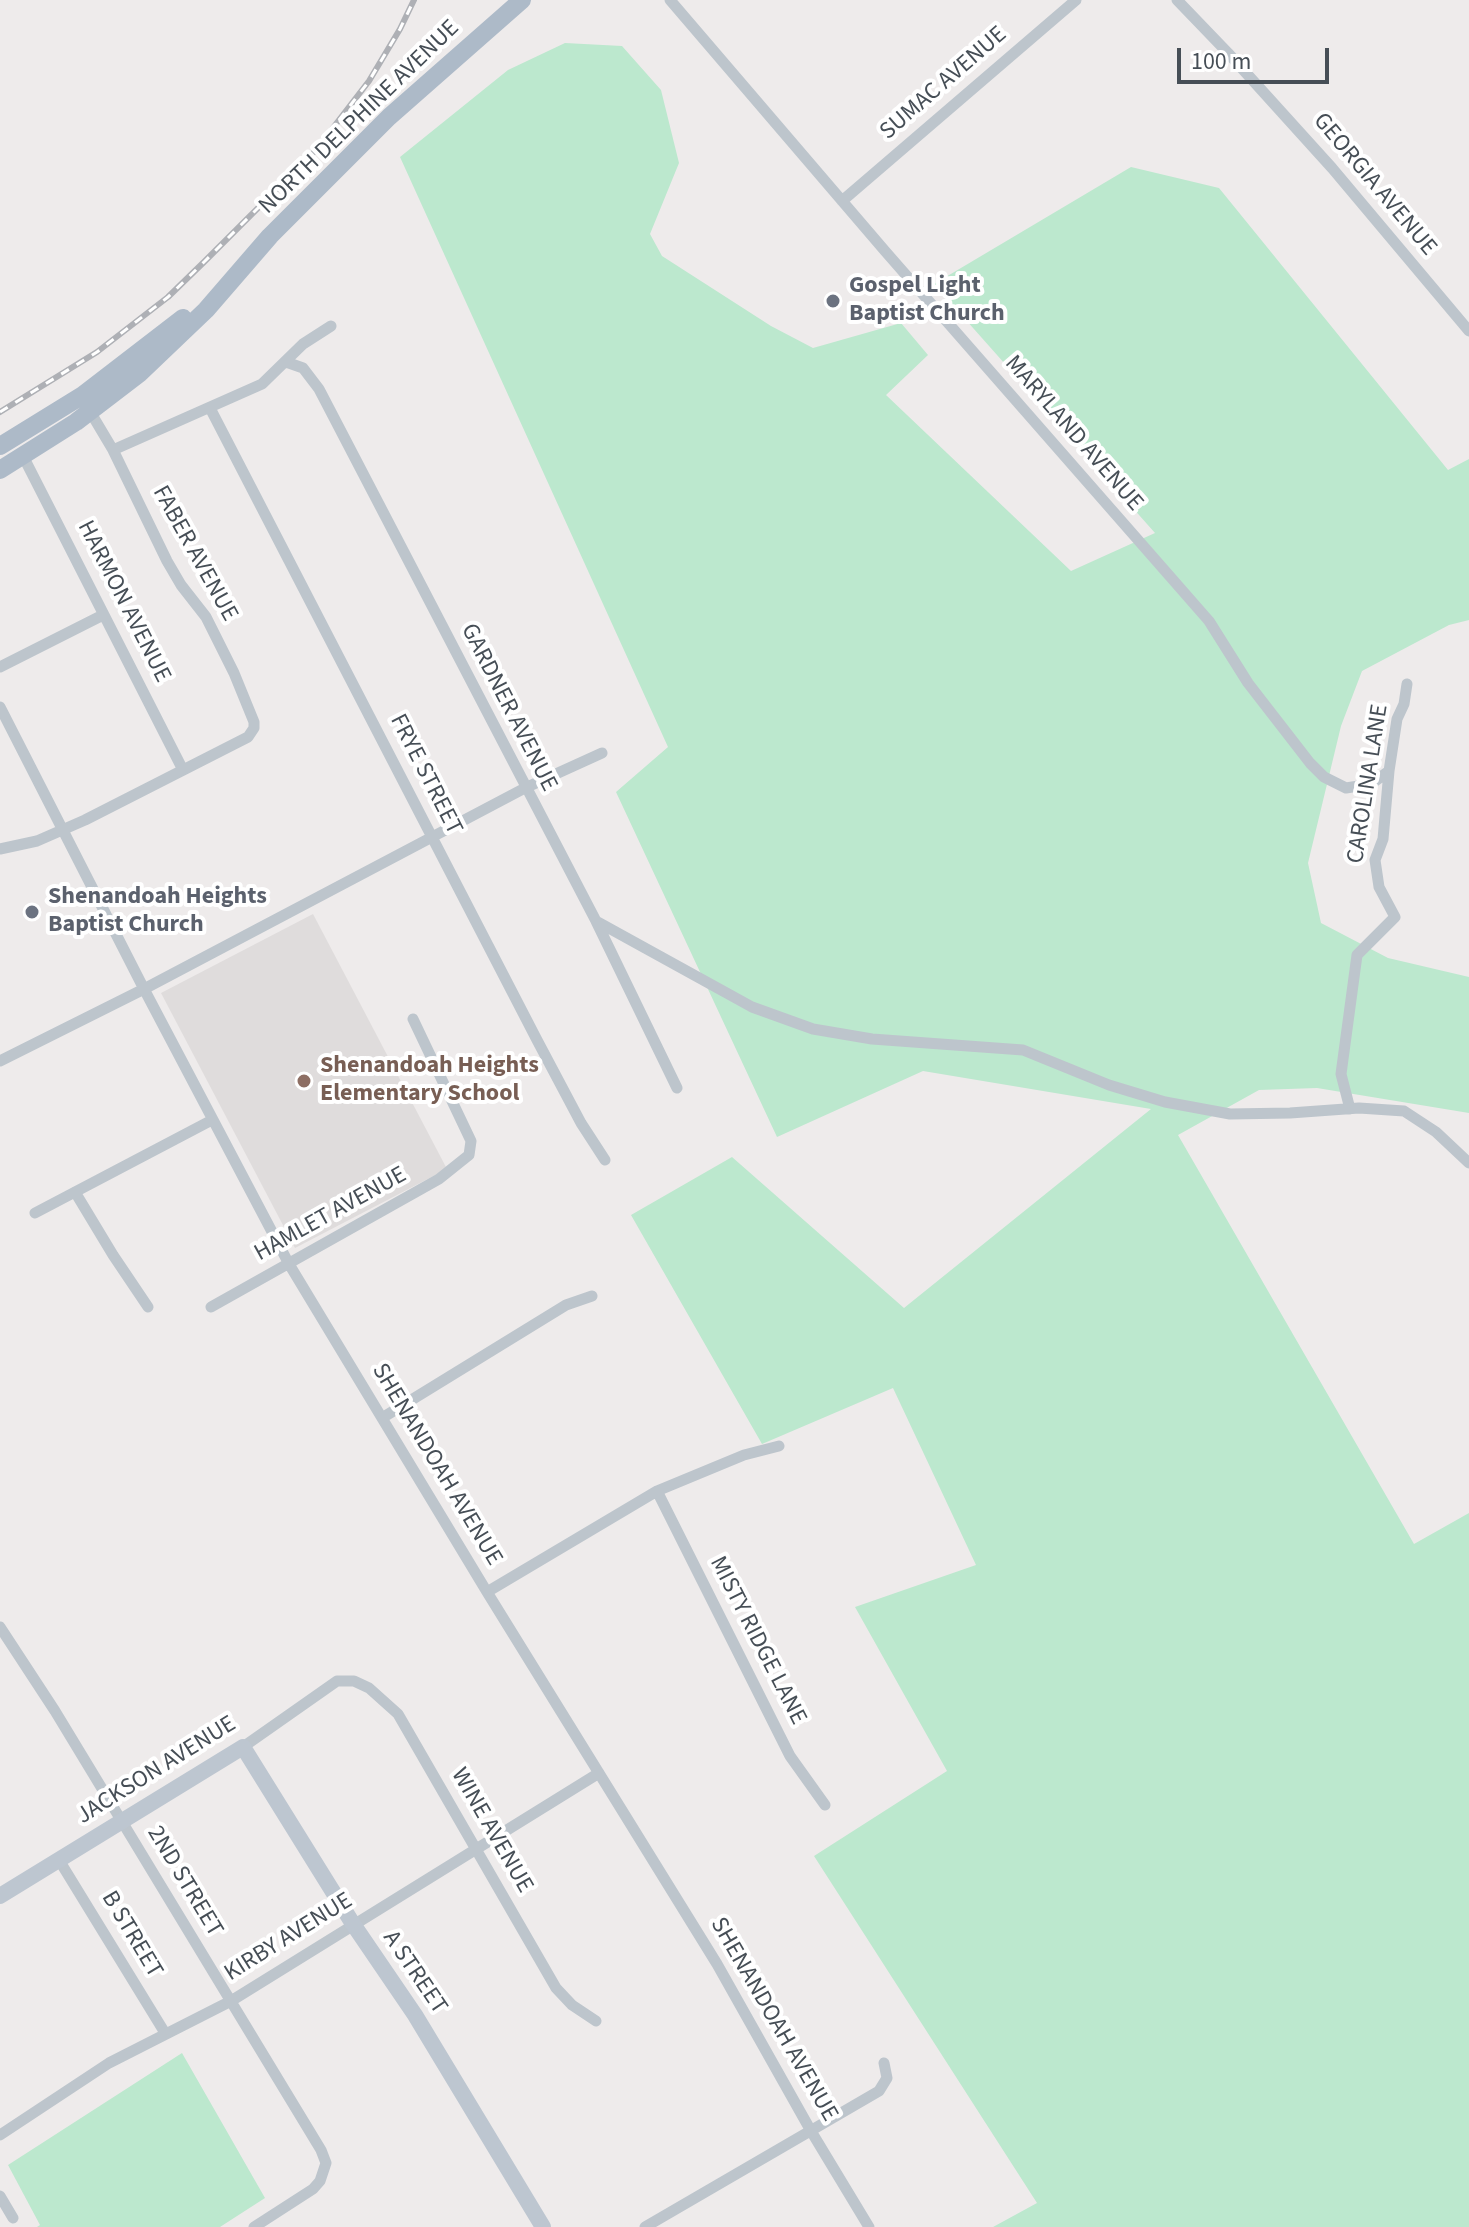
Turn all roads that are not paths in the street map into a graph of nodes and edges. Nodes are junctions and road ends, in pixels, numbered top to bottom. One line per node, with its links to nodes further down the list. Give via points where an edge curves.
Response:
1 (522, 0): 9 (main road, NORTH DELPHINE AVENUE, via 389,117 140,373)
2 (670, 0): 5 (street, MARYLAND AVENUE)
3 (1076, 0): 5 (street, SUMAC AVENUE)
4 (1177, 0): 7 (street, GEORGIA AVENUE, via 1332,168)
5 (842, 201): 21 (street, MARYLAND AVENUE, via 1209,621 1248,683 1310,763 1346,788 1371,784)
6 (331, 326): 8 (street)
7 (1469, 331)
8 (286, 362): 10 (street, via 262,384); 22 (street, GARDNER AVENUE, via 303,368 319,389)
9 (86, 403): 11 (main road, NORTH DELPHINE AVENUE); 12 (street, FABER AVENUE); 13 (main road, NORTH DELPHINE AVENUE)
10 (210, 408): 12 (street); 24 (street, FRYE STREET)
11 (0, 446)
12 (113, 450): 20 (street, FABER AVENUE, via 167,561 206,617 254,722 248,737)
13 (23, 456): 14 (main road, NORTH DELPHINE AVENUE); 15 (street, HARMON AVENUE)
14 (0, 470)
15 (103, 615): 16 (street); 20 (street, HARMON AVENUE)
16 (0, 667)
17 (1407, 684): 21 (street, CAROLINA LANE)
18 (0, 707): 23 (street, SHENANDOAH AVENUE)
19 (602, 753): 22 (street)
20 (183, 770): 23 (street)
21 (1389, 771): 31 (street, CAROLINA LANE, via 1383,839 1375,860 1379,887 1395,917 1357,955 1341,1074)
22 (525, 788): 24 (street); 26 (street, GARDNER AVENUE)
23 (63, 830): 25 (street); 27 (street, SHENANDOAH AVENUE)
24 (433, 837): 27 (street); 33 (street, FRYE STREET)
25 (0, 849)
26 (596, 921): 30 (street, GARDNER AVENUE); 31 (street, via 708,985 779,1018 834,1034 1023,1050 1109,1085 1230,1114)
27 (144, 989): 29 (street); 32 (street, SHENANDOAH AVENUE)
28 (413, 1019): 37 (street, HAMLET AVENUE, via 471,1141 469,1155 439,1179)
29 (0, 1061)
30 (677, 1088)
31 (1350, 1109): 34 (street, via 1404,1111)
32 (212, 1120): 35 (street); 37 (street, SHENANDOAH AVENUE)
33 (605, 1160)
34 (1469, 1163)
35 (75, 1192): 36 (street); 39 (street)
36 (35, 1213)
37 (289, 1264): 40 (street, HAMLET AVENUE); 41 (street, SHENANDOAH AVENUE)
38 (592, 1296): 41 (street, via 566,1305)
39 (148, 1307)
40 (211, 1307)
41 (382, 1418): 44 (street, SHENANDOAH AVENUE)
42 (779, 1446): 43 (street)
43 (657, 1491): 44 (street); 50 (street, MISTY RIDGE LANE, via 790,1756)
44 (487, 1592): 49 (street, SHENANDOAH AVENUE)
45 (0, 1627): 46 (street, 2ND STREET)
46 (5, 1646): 51 (street, 2ND STREET)
47 (337, 1681): 48 (street, JACKSON AVENUE); 52 (street, WINE AVENUE, via 365,1686 397,1712)
48 (243, 1747): 51 (street, JACKSON AVENUE); 55 (street, A STREET)
49 (599, 1773): 52 (street, KIRBY AVENUE); 60 (street, SHENANDOAH AVENUE, via 717,1964)
50 (825, 1805)
51 (121, 1821): 53 (street, JACKSON AVENUE); 56 (street, 2ND STREET)
52 (476, 1849): 55 (street, KIRBY AVENUE); 57 (street, WINE AVENUE, via 556,1988)
53 (59, 1860): 54 (street, JACKSON AVENUE); 58 (street, B STREET)
54 (0, 1896)
55 (353, 1924): 56 (street, KIRBY AVENUE); 65 (street, A STREET, via 415,2015)
56 (231, 2001): 58 (street, KIRBY AVENUE); 64 (street, 2ND STREET, via 326,2163 313,2189)
57 (596, 2021)
58 (165, 2033): 61 (street, KIRBY AVENUE)
59 (884, 2063): 60 (street, via 883,2088)
60 (811, 2131): 66 (street); 67 (street, SHENANDOAH AVENUE)
61 (0, 2135)
62 (0, 2196): 63 (street)
63 (13, 2218)
64 (254, 2227)
65 (543, 2227)
66 (645, 2227)
67 (869, 2227)

